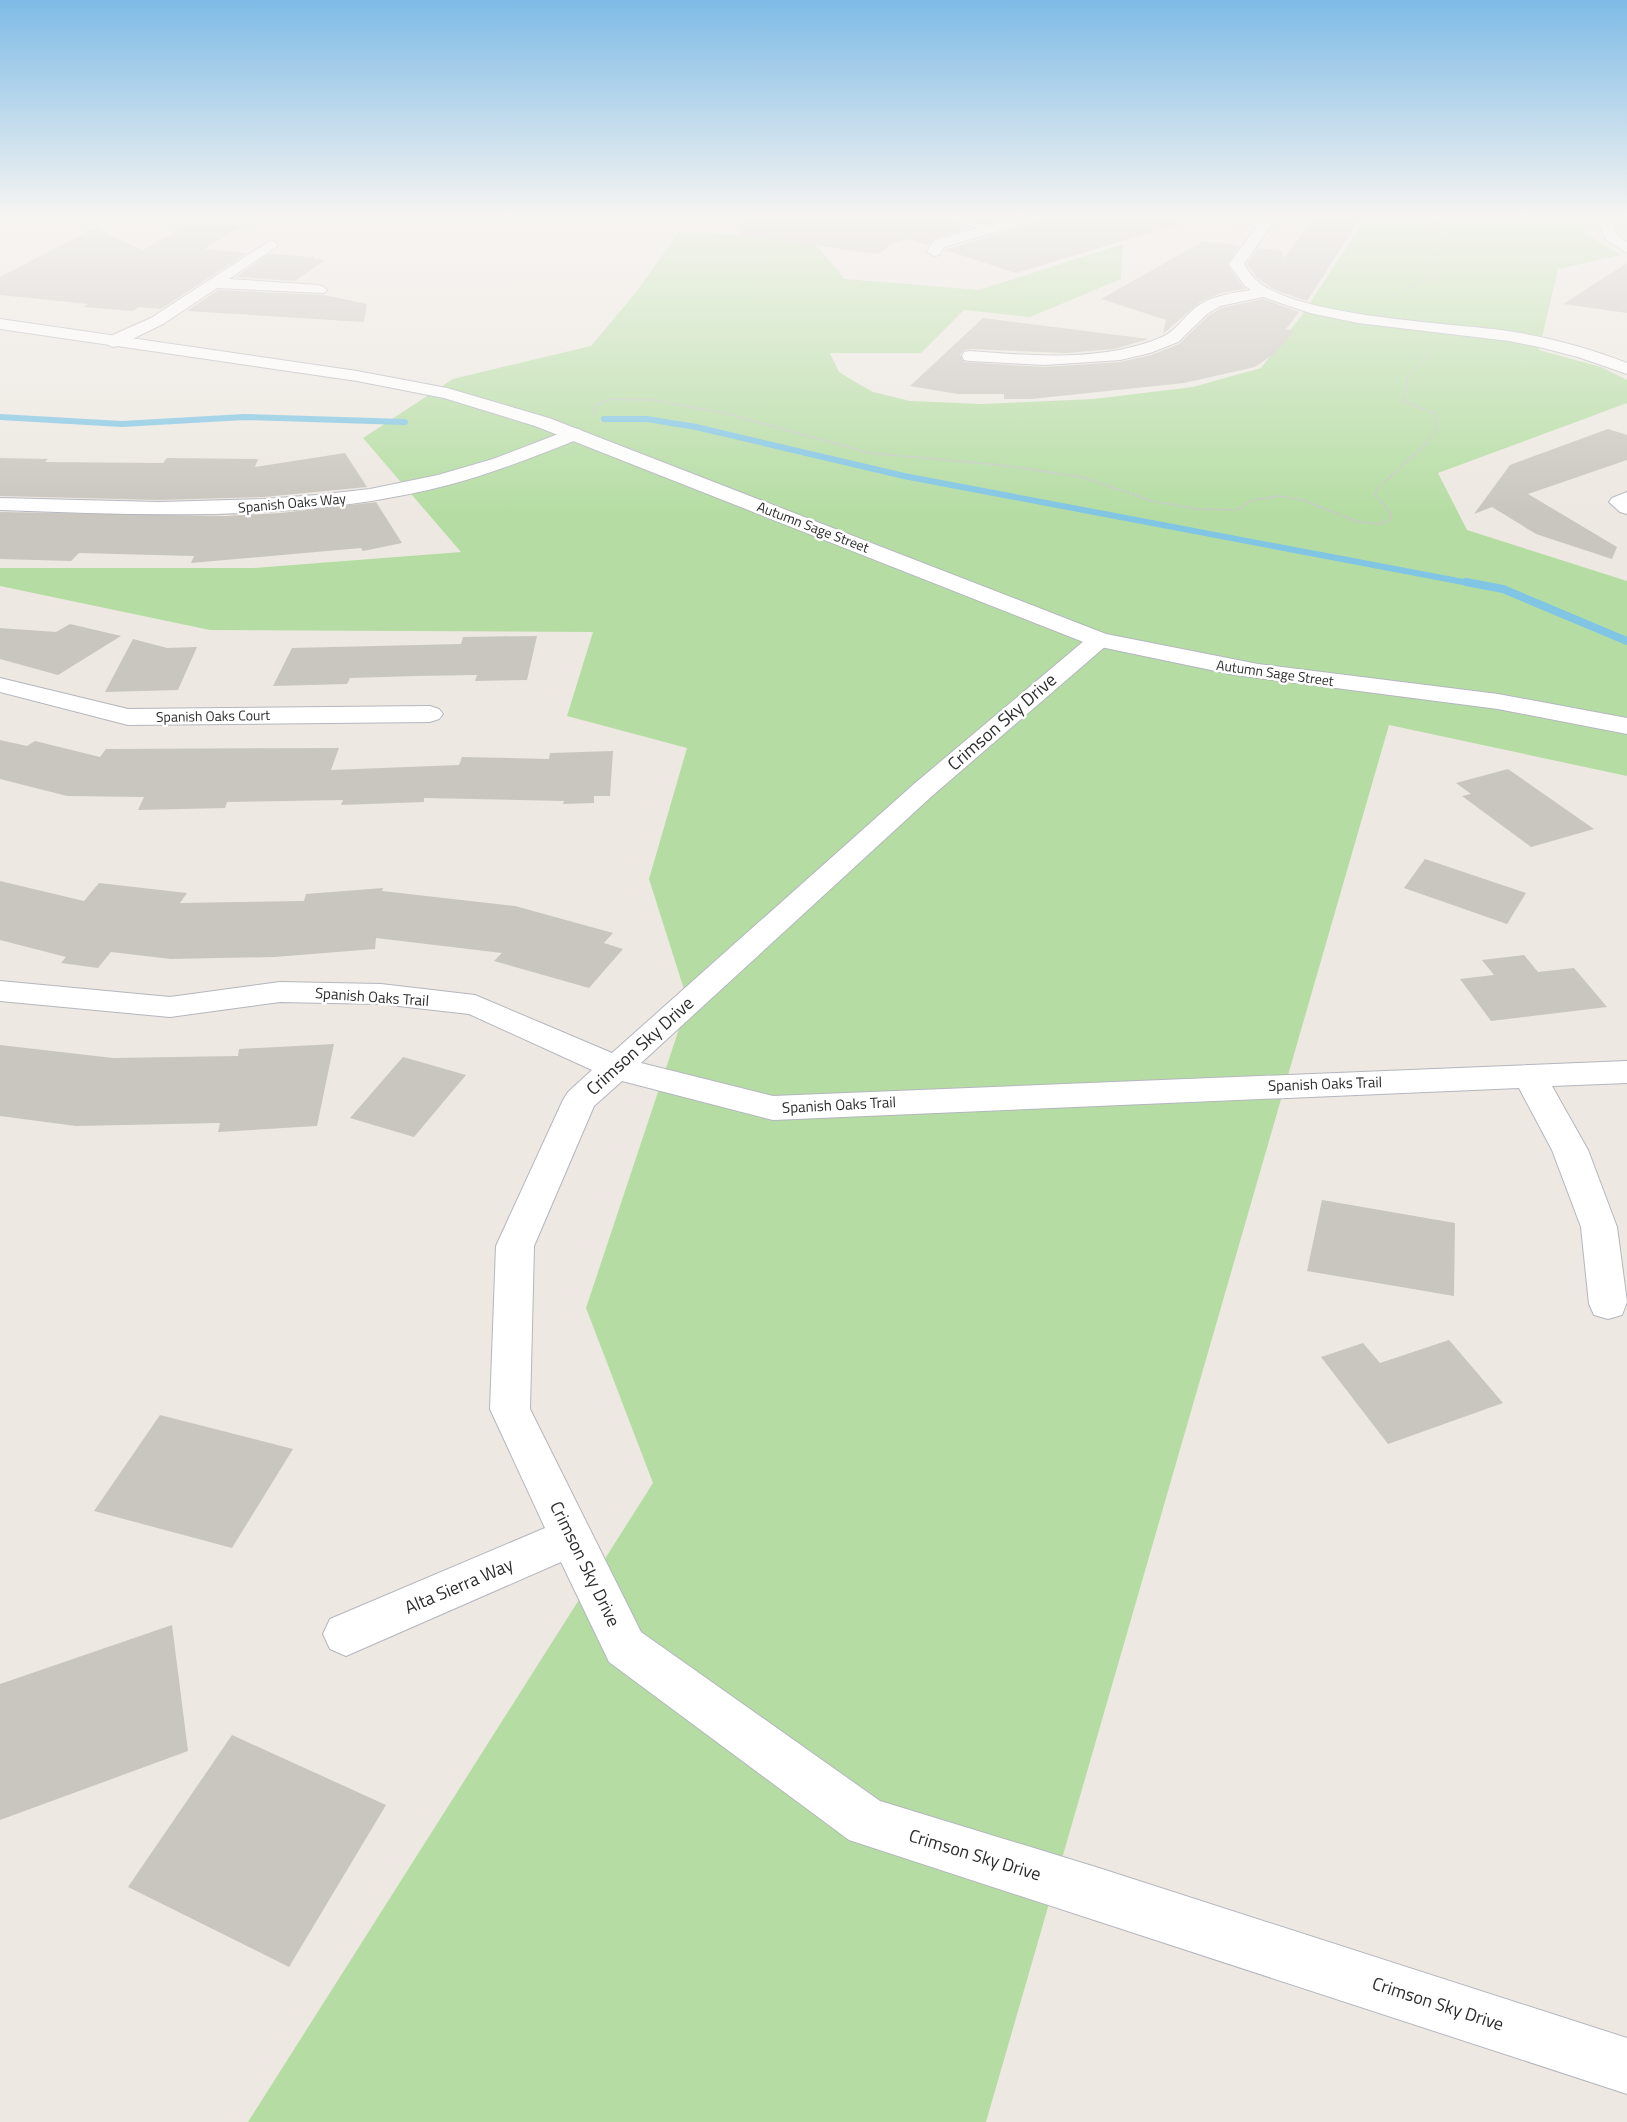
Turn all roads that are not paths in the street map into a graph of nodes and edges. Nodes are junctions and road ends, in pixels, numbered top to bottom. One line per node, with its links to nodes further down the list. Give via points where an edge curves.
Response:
1 (166, 315): 5 (street)
2 (1197, 315): 6 (street, via 1168,341 1147,348 1042,361)
3 (1341, 315): 7 (street, via 1538,342)
4 (0, 324): 5 (street, Autumn Sage Street)
5 (112, 342): 8 (street, Autumn Sage Street, via 357,376 447,393 542,422)
6 (970, 356)
7 (1627, 369)
8 (582, 429): 10 (street, Spanish Oaks Way, via 516,457 425,485 330,501 232,508); 12 (street, Autumn Sage Street)
9 (1627, 498): 11 (street, via 1619,502)
10 (0, 504)
11 (1627, 508)
12 (1099, 639): 15 (street, Autumn Sage Street, via 1278,675 1543,709); 17 (street, Crimson Sky Drive, via 923,790)
13 (0, 685): 14 (street, Spanish Oaks Court, via 128,717)
14 (430, 714)
15 (1627, 726)
16 (0, 991): 17 (street, Spanish Oaks Trail, via 170,1007 280,992 381,994 475,1005)
17 (616, 1068): 19 (street, Spanish Oaks Trail, via 772,1108); 21 (street, Crimson Sky Drive, via 580,1100 516,1246 510,1409)
18 (1627, 1072): 19 (street, Spanish Oaks Trail)
19 (1530, 1077): 20 (street, via 1570,1150 1599,1227)
20 (1608, 1304)
21 (572, 1538): 22 (street, Alta Sierra Way); 23 (street, Crimson Sky Drive, via 625,1647 867,1822)
22 (346, 1634)
23 (1627, 2066)

